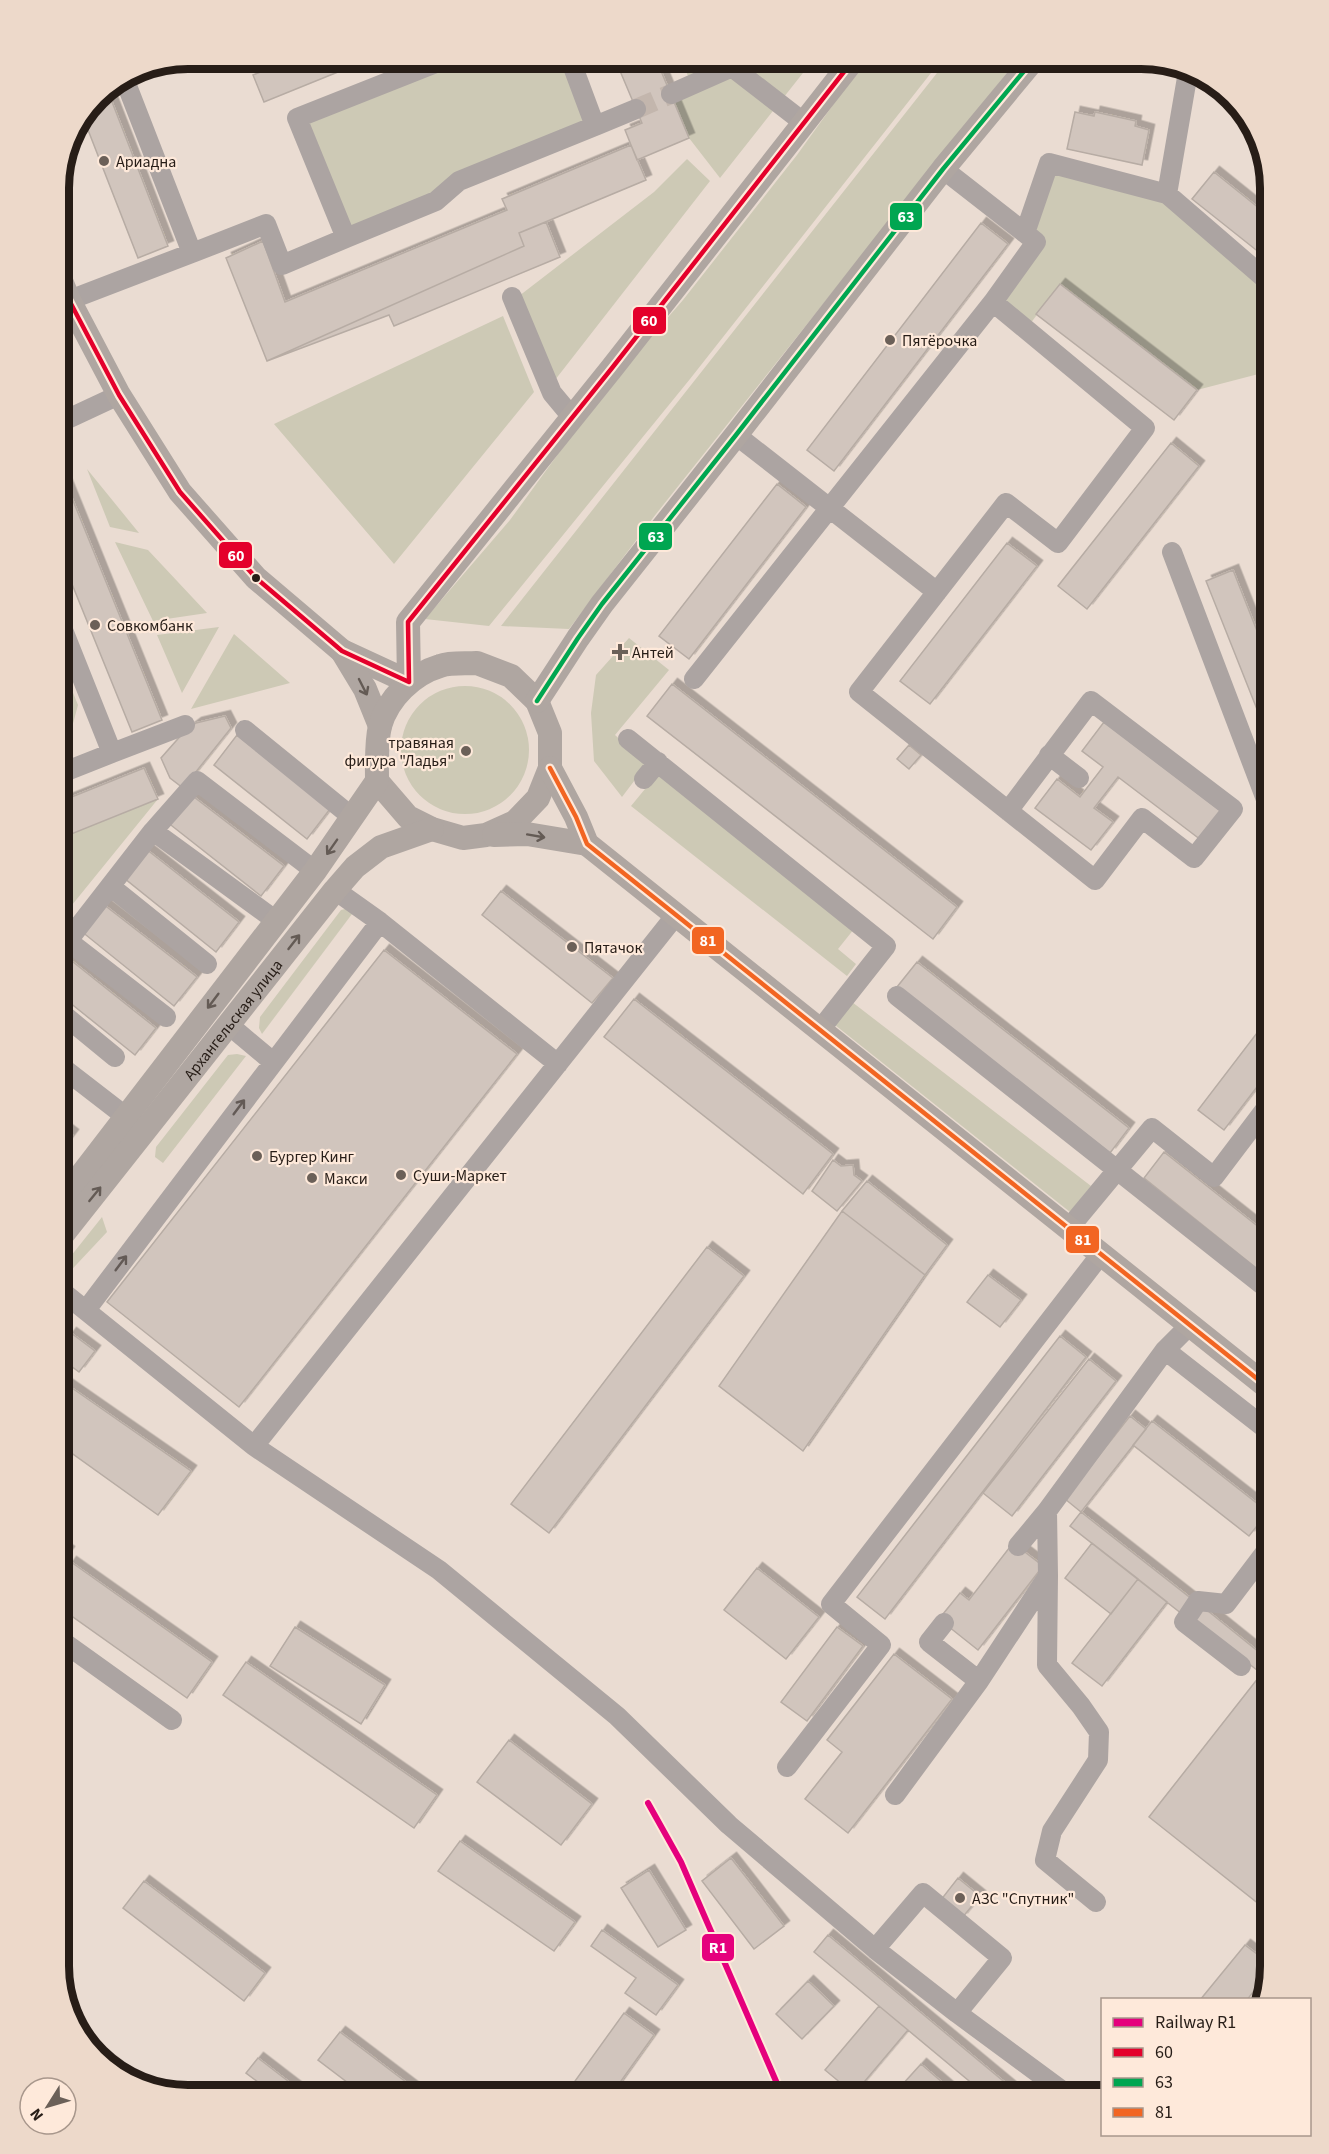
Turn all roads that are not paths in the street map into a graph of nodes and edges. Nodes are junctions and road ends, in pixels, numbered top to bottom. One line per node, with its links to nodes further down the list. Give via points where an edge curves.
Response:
1 (421, 69): 16 (street, via 297,118)
2 (574, 69): 12 (street)
3 (718, 69): 9 (street)
4 (737, 69): 11 (street)
5 (846, 69): 11 (main road)
6 (1026, 69): 13 (main road)
7 (1187, 78): 14 (street)
8 (127, 86): 17 (street)
9 (670, 94)
10 (636, 109): 12 (street)
11 (802, 122): 24 (main road)
12 (595, 126): 16 (street, via 459,181 436,201)
13 (943, 170): 15 (street); 26 (main road)
14 (1167, 194): 15 (street, via 1049,163); 18 (street)
15 (1025, 233): 21 (street, via 1036,242)
16 (346, 238): 17 (street, via 282,265 266,224)
17 (192, 253): 20 (street)
18 (1260, 274)
19 (512, 297): 24 (street, via 552,393)
20 (69, 300)
21 (993, 302): 27 (street); 29 (street, via 1145,428 1058,543 1006,503)
22 (69, 310): 23 (main road)
23 (119, 395): 25 (street); 31 (main road, via 180,492 256,578)
24 (572, 417): 33 (main road, via 408,622)
25 (69, 418)
26 (736, 435): 27 (street); 34 (main road, via 602,604)
27 (830, 508): 29 (street); 32 (street)
28 (1172, 552): 47 (street)
29 (936, 592): 48 (street, via 859,692)
30 (69, 645): 39 (street)
31 (342, 651): 33 (main road); 36 (main road, one-way to 36, via 365,689)
32 (694, 679)
33 (409, 682): 34 (main road, via 441,665 477,663 511,676); 36 (main road, via 391,702)
34 (537, 701): 42 (main road, via 550,733)
35 (185, 725): 39 (street)
36 (380, 726): 46 (main road)
37 (244, 730): 49 (street)
38 (628, 738): 41 (street)
39 (112, 753): 43 (street)
40 (1049, 755): 44 (street); 48 (street); 48 (street, via 1091,701 1233,809 1194,858 1142,818 1095,880)
41 (658, 762): 45 (street); 67 (street, via 886,946)
42 (550, 768): 52 (main road, via 538,798 515,822); 53 (main road)
43 (69, 770)
44 (1079, 778)
45 (644, 779)
46 (377, 781): 49 (main road, Архангельская улица); 50 (main road, via 408,817)
47 (1260, 784)
48 (1008, 811)
49 (352, 817): 54 (main road, Архангельская улица, one-way to 54)
50 (432, 829): 52 (main road, via 463,838); 56 (main road, Архангельская улица, via 381,847 355,867)
51 (153, 831): 54 (street, via 197,781); 55 (street); 58 (street)
52 (486, 835): 53 (main road, one-way to 53, via 527,834)
53 (586, 844): 57 (main road)
54 (315, 871): 58 (main road, Архангельская улица)
55 (110, 886): 60 (street); 62 (street)
56 (335, 890): 59 (street); 66 (main road, Архангельская улица, one-way to 56)
57 (676, 915): 67 (main road); 70 (street)
58 (275, 920): 72 (main road, Архангельская улица, one-way to 72)
59 (380, 922): 69 (street); 70 (street)
60 (69, 938)
61 (69, 950): 64 (street)
62 (207, 964)
63 (897, 996): 74 (street)
64 (166, 1017)
65 (69, 1019): 68 (street)
66 (229, 1025): 69 (street); 76 (main road, Архангельская улица, one-way to 66)
67 (819, 1031): 77 (main road)
68 (115, 1057)
69 (273, 1062): 81 (street, one-way to 69)
70 (558, 1064): 86 (street)
71 (69, 1073): 72 (street)
72 (125, 1116): 75 (main road, Архангельская улица)
73 (1260, 1116): 74 (street, via 1214,1177 1152,1128)
74 (1118, 1170): 77 (street); 79 (street)
75 (69, 1191)
76 (69, 1226)
77 (1070, 1228): 78 (main road)
78 (1101, 1254): 82 (main road); 97 (street, via 831,1604 881,1644)
79 (1260, 1283)
80 (69, 1297): 81 (street)
81 (86, 1310): 86 (street)
82 (1189, 1326): 83 (street); 84 (main road)
83 (1165, 1350): 85 (street); 87 (street)
84 (1260, 1381)
85 (1260, 1424)
86 (254, 1446): 100 (street, via 439,1570 617,1716 729,1825)
87 (1047, 1511): 88 (street); 89 (street); 91 (street)
88 (1018, 1546)
89 (1036, 1559)
90 (1260, 1559): 94 (street, via 1226,1604 1198,1601 1184,1622)
91 (1048, 1576): 95 (street); 99 (street, via 1047,1665 1099,1732 1098,1760 1052,1831 1045,1860)
92 (944, 1623): 95 (street, via 929,1642)
93 (69, 1647): 96 (street)
94 (1241, 1666)
95 (979, 1681): 98 (street)
96 (172, 1720)
97 (787, 1767)
98 (895, 1795)
99 (1096, 1902)
100 (875, 1949): 101 (street); 101 (street, via 923,1893 1002,1958)
101 (957, 2013): 102 (street)
102 (1053, 2085)

